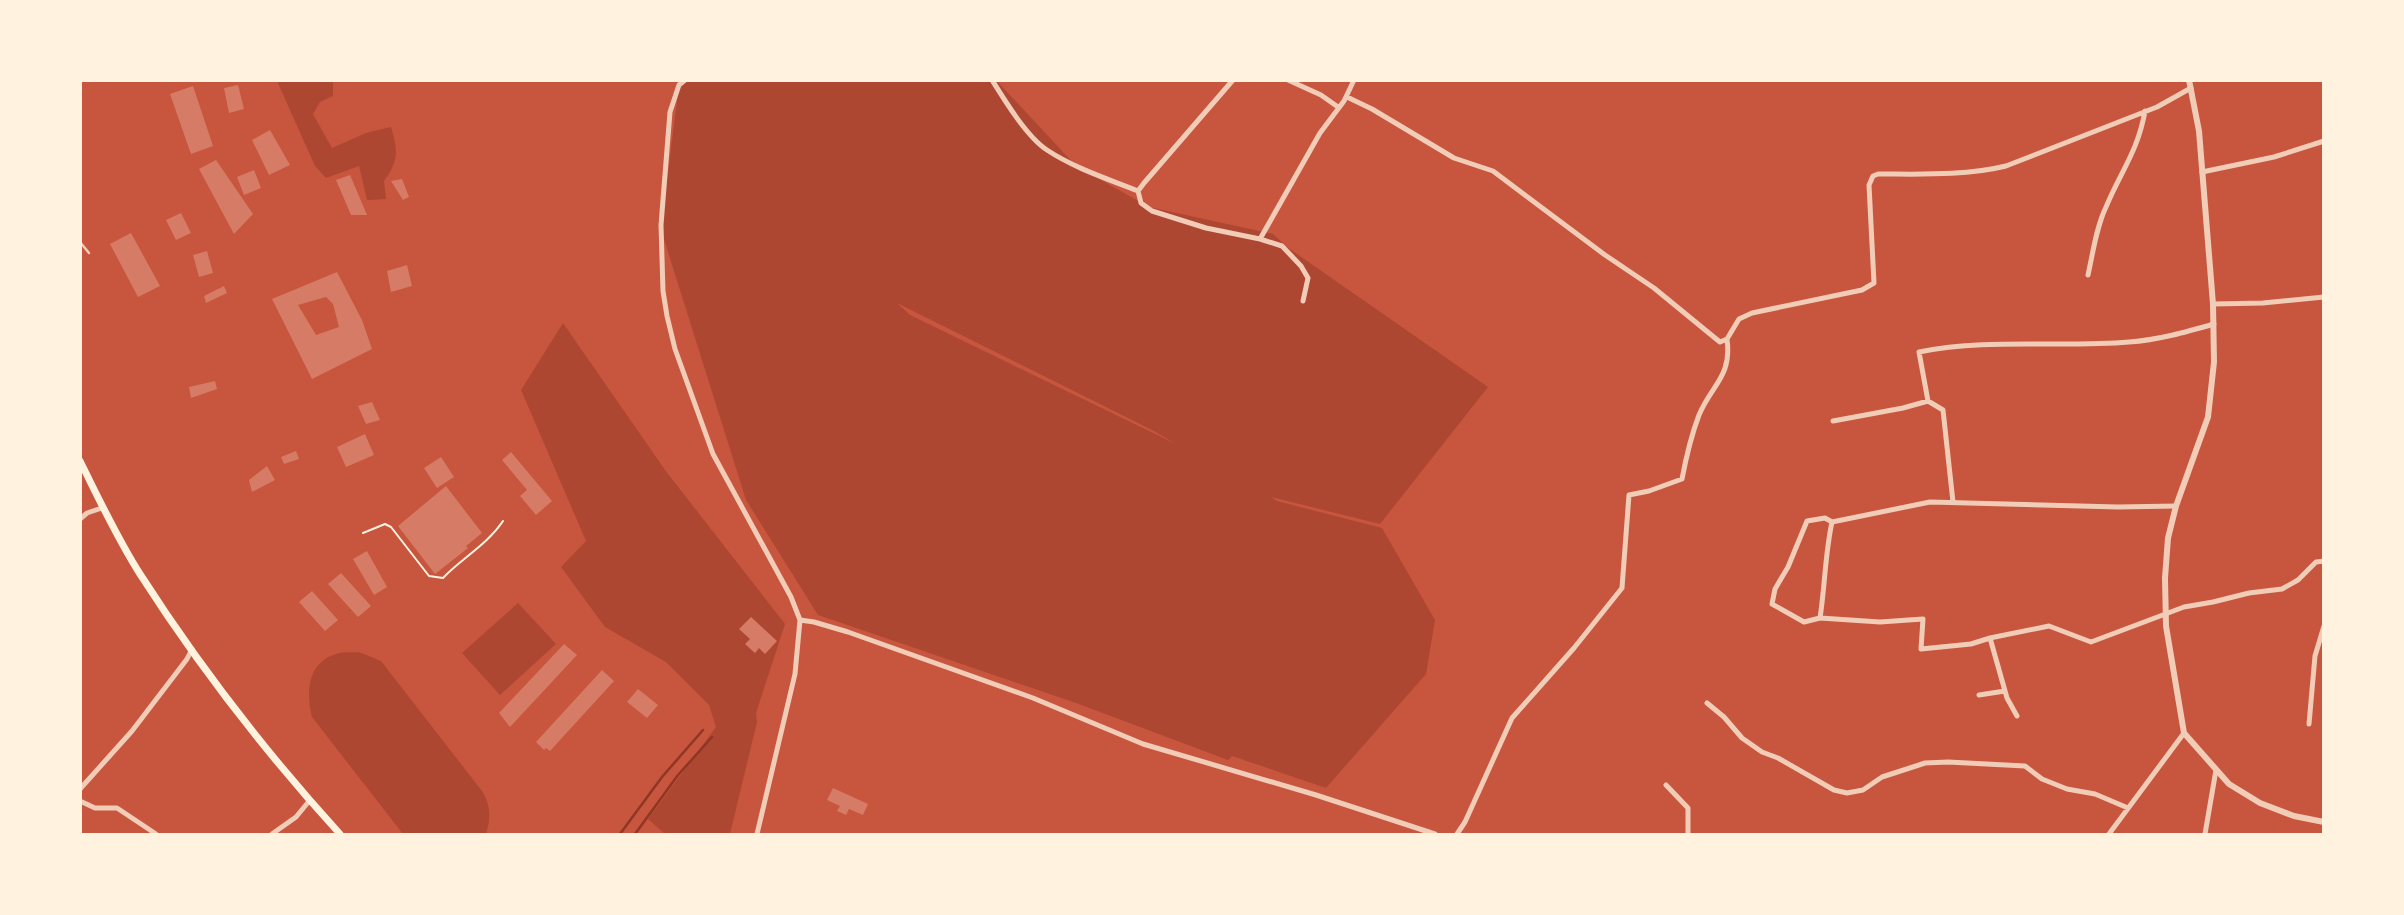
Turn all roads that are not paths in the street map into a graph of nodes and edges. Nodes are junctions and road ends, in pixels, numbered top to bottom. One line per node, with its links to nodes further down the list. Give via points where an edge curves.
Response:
1 (684, 80): 33 (street, via 670,113 661,225 667,316 713,454)
2 (992, 80): 12 (street, via 1044,149)
3 (1233, 80): 12 (street)
4 (1288, 80): 8 (street)
5 (1354, 80): 7 (street)
6 (2190, 84): 9 (street); 11 (street)
7 (1347, 97): 8 (street); 21 (street, via 1454,158 1493,171 1720,342)
8 (1338, 107): 13 (street)
9 (2145, 111): 16 (street, via 2132,157 2105,208); 21 (street, via 1987,170 1873,176 1869,185 1874,283 1862,290 1752,313 1739,319)
10 (2323, 142): 11 (street)
11 (2202, 172): 19 (street)
12 (1138, 191): 13 (street, via 1142,203 1152,211)
13 (1260, 239): 18 (street, via 1282,246 1301,266 1308,278)
14 (80, 242): 15 (lane)
15 (89, 253)
16 (2088, 275)
17 (2323, 297): 19 (street)
18 (1303, 301)
19 (2213, 304): 20 (street)
20 (2214, 324): 22 (street, via 2129,342 2000,343 1919,352); 26 (street, via 2208,418)
21 (1727, 339): 55 (street, via 1724,373 1700,414 1682,480 1629,495 1622,588 1512,718)
22 (1928, 401): 23 (street); 25 (street, via 1943,410)
23 (1833, 421)
24 (80, 461): 27 (main road)
25 (1953, 502): 26 (street); 29 (street, via 1930,502)
26 (2176, 506): 31 (street, via 2168,538)
27 (102, 508): 28 (street); 36 (main road)
28 (80, 519)
29 (1832, 522): 32 (street); 32 (street, via 1825,518 1807,521 1772,604 1804,622)
30 (2323, 561): 31 (street, via 2282,589)
31 (2166, 614): 35 (street, via 2091,642 2049,626); 42 (street)
32 (1820, 618): 35 (street, via 1923,619 1921,649 1971,645)
33 (800, 620): 53 (street, via 795,674); 54 (street, via 848,632 1033,698 1143,744)
34 (2323, 626): 41 (street, via 2315,656)
35 (1990, 638): 37 (street)
36 (192, 649): 45 (street, via 132,731); 46 (main road)
37 (2005, 691): 38 (street); 40 (street)
38 (1979, 695)
39 (1707, 703): 48 (street, via 1762,752 1834,790 1863,790 1882,777 1926,764 2025,766 2042,779)
40 (2017, 716)
41 (2309, 724)
42 (2184, 733): 43 (street); 48 (street)
43 (2216, 770): 49 (street, via 2260,803); 58 (street)
44 (1667, 785): 56 (street, via 1688,808)
45 (80, 789)
46 (310, 800): 51 (street); 52 (main road)
47 (80, 801): 50 (street, via 117,808)
48 (2129, 808): 57 (street)
49 (2323, 822)
50 (156, 835)
51 (272, 835)
52 (340, 835)
53 (757, 835)
54 (1436, 835)
55 (1457, 835)
56 (1688, 835)
57 (2109, 835)
58 (2205, 835)

